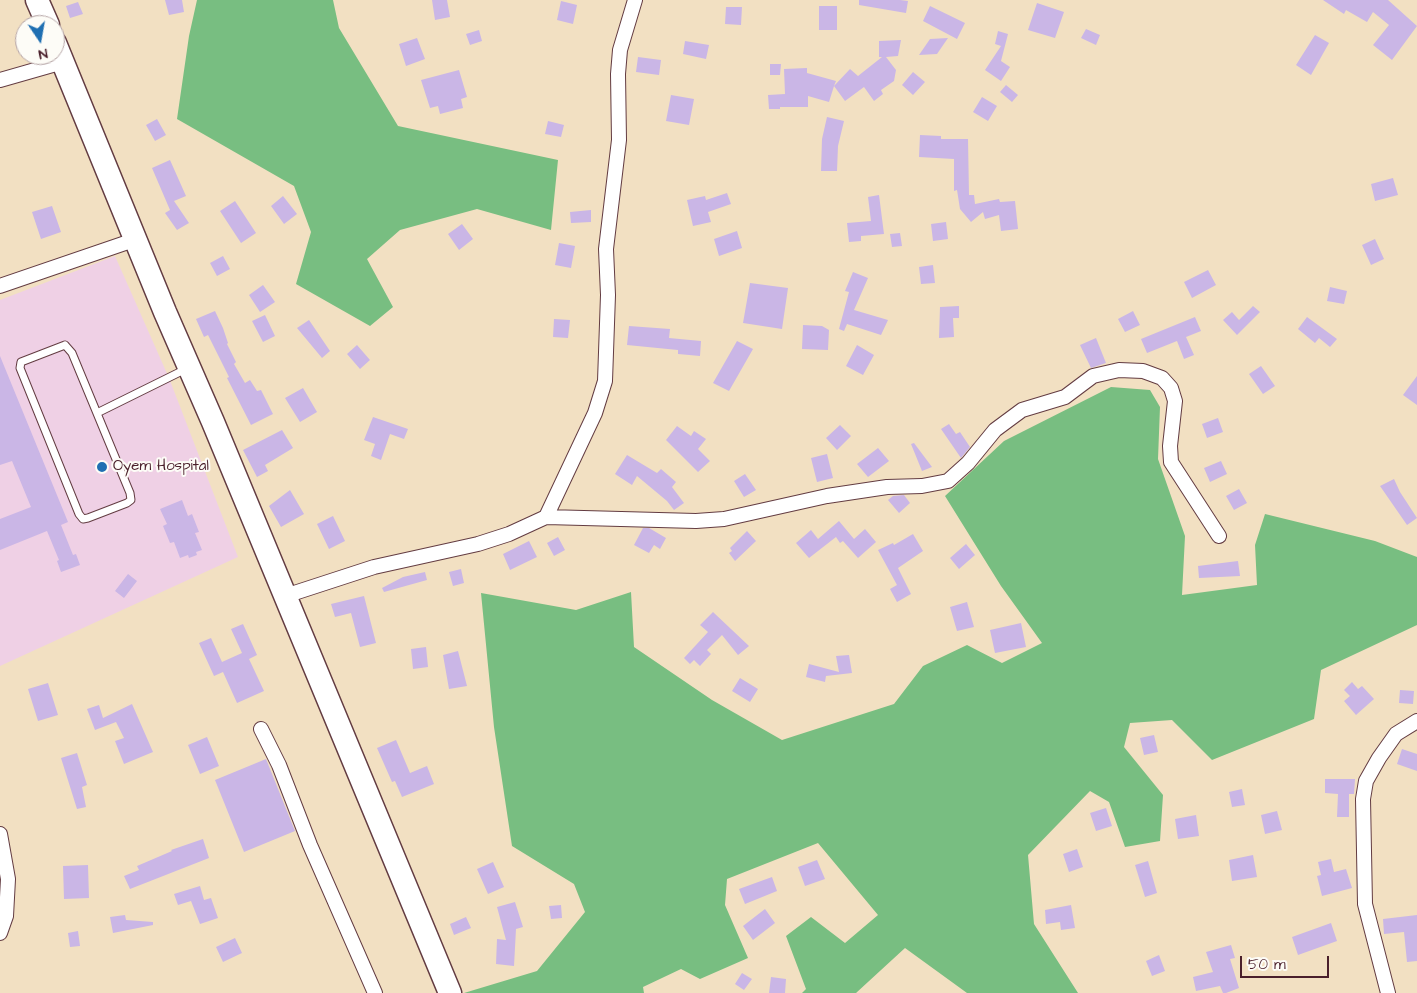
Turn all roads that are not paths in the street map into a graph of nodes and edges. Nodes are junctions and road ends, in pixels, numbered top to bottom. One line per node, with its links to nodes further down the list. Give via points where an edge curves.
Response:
1 (37, 0): 3 (main road)
2 (635, 0): 11 (street, via 620,50 618,74 618,169 606,249 608,295 604,381 595,413)
3 (44, 15)
4 (32, 65): 6 (street)
5 (64, 65): 7 (main road)
6 (0, 80)
7 (137, 239): 8 (street); 9 (main road)
8 (0, 286)
9 (188, 368): 10 (lane); 13 (main road)
10 (97, 413): 10 (lane, via 131,500 83,518 61,473 19,364 62,346 69,348)
11 (546, 517): 12 (street, via 724,519 827,496 887,487 922,486 948,480 968,463 995,430 1022,410 1065,396 1093,376 1119,370 1156,375 1171,388 1174,401 1171,462); 13 (street, via 478,544 374,567)
12 (1219, 536)
13 (285, 596): 19 (main road)
14 (1417, 721): 20 (street, via 1396,734 1379,758 1366,781 1362,799 1366,904)
15 (261, 729): 18 (street)
16 (0, 834): 17 (street, via 8,879 6,916)
17 (0, 933)
18 (375, 993)
19 (450, 993)
20 (1388, 993)

